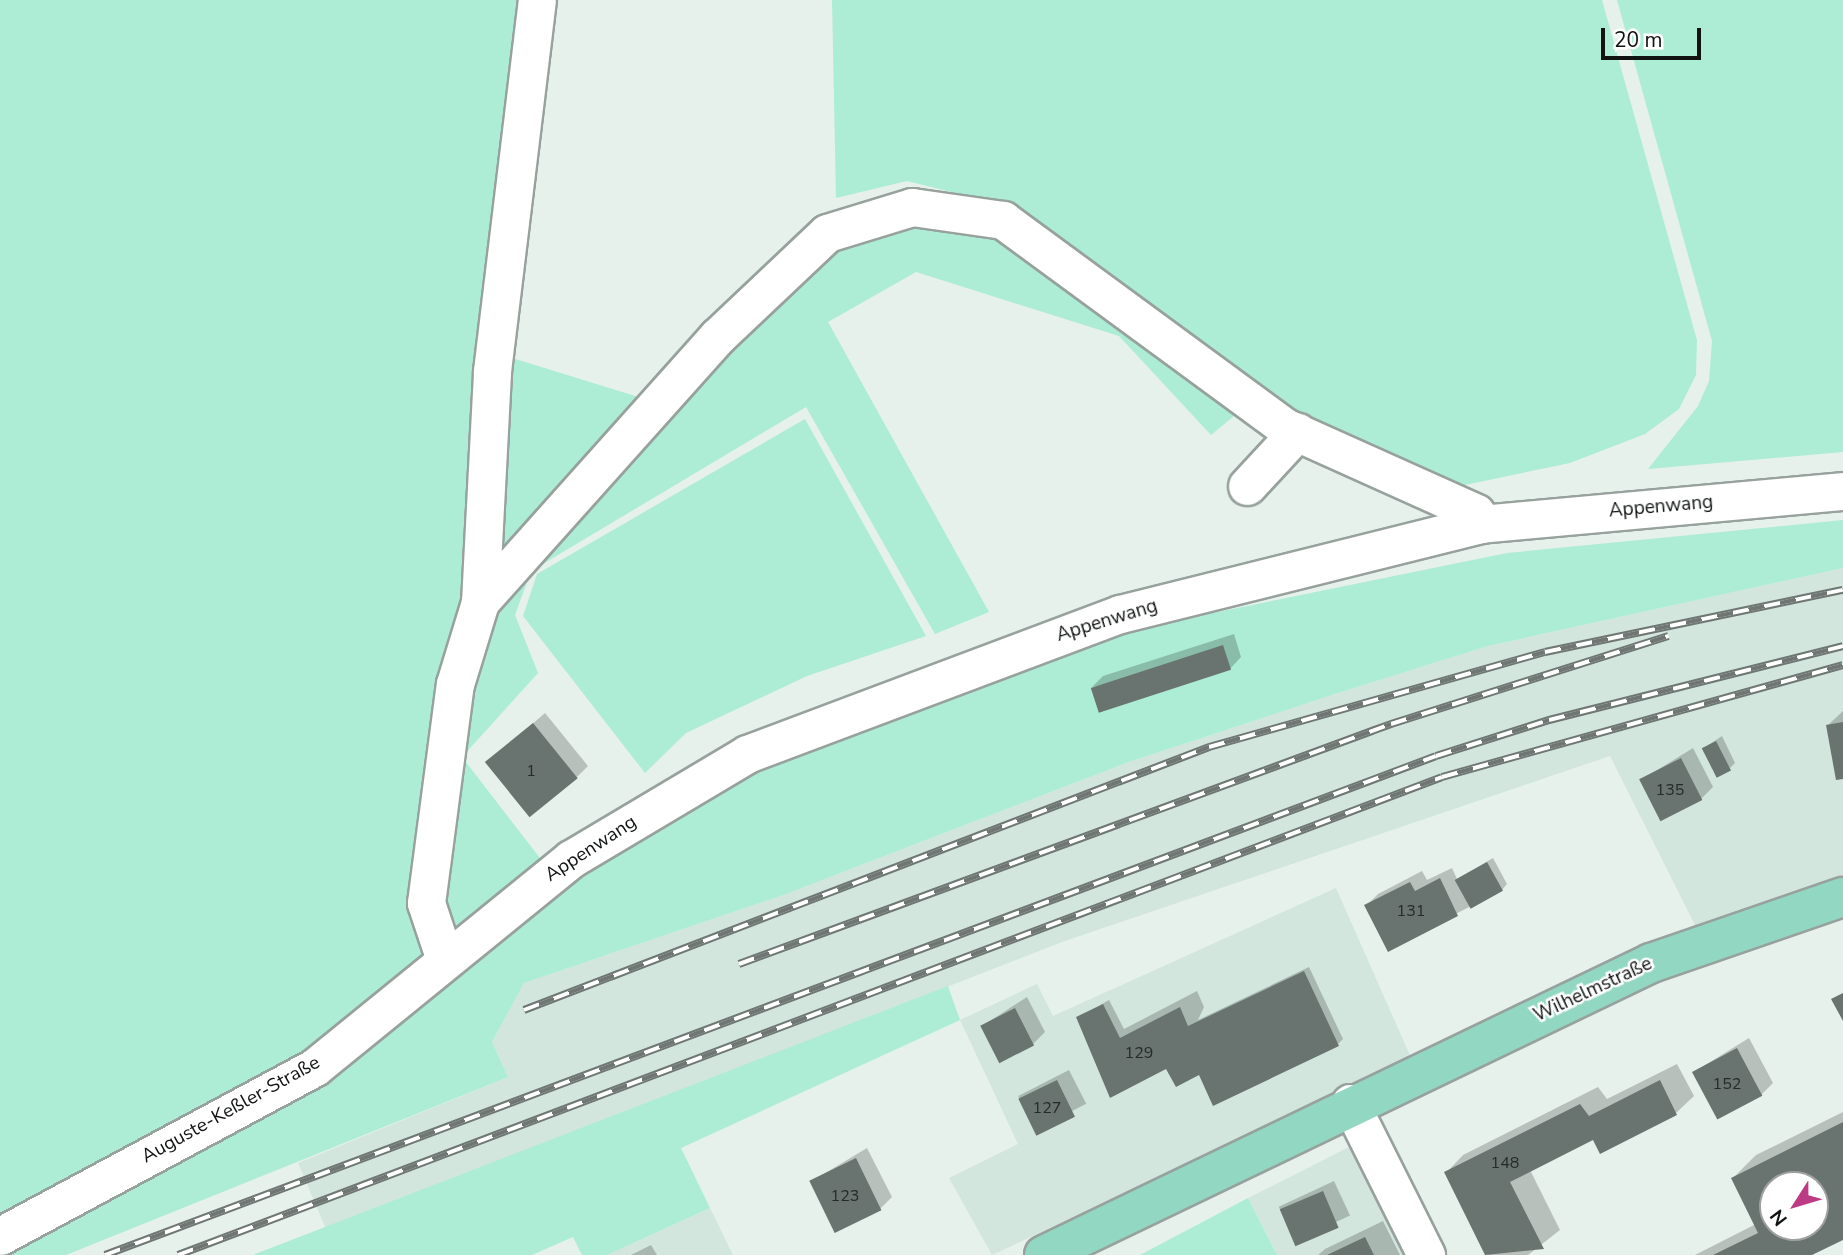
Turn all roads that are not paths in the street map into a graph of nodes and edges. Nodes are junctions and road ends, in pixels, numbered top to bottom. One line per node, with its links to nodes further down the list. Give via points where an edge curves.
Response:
1 (537, 0): 6 (street, via 492,371)
2 (1297, 432): 3 (street); 5 (street, via 1476,513); 6 (street, via 1003,220 912,206 827,233 717,337)
3 (1247, 486)
4 (1843, 491): 5 (street, Appenwang)
5 (1480, 524): 8 (street, Appenwang, via 1120,614 747,754 570,859)
6 (481, 602): 8 (street, via 455,684 426,903)
7 (1843, 897): 9 (main road, Wilhelmstraße, via 1651,963)
8 (444, 957): 10 (street, Auguste-Keßler-Straße, via 315,1067)
9 (1350, 1103): 11 (main road, Wilhelmstraße); 12 (street)
10 (0, 1236)
11 (1044, 1255)
12 (1426, 1255)

